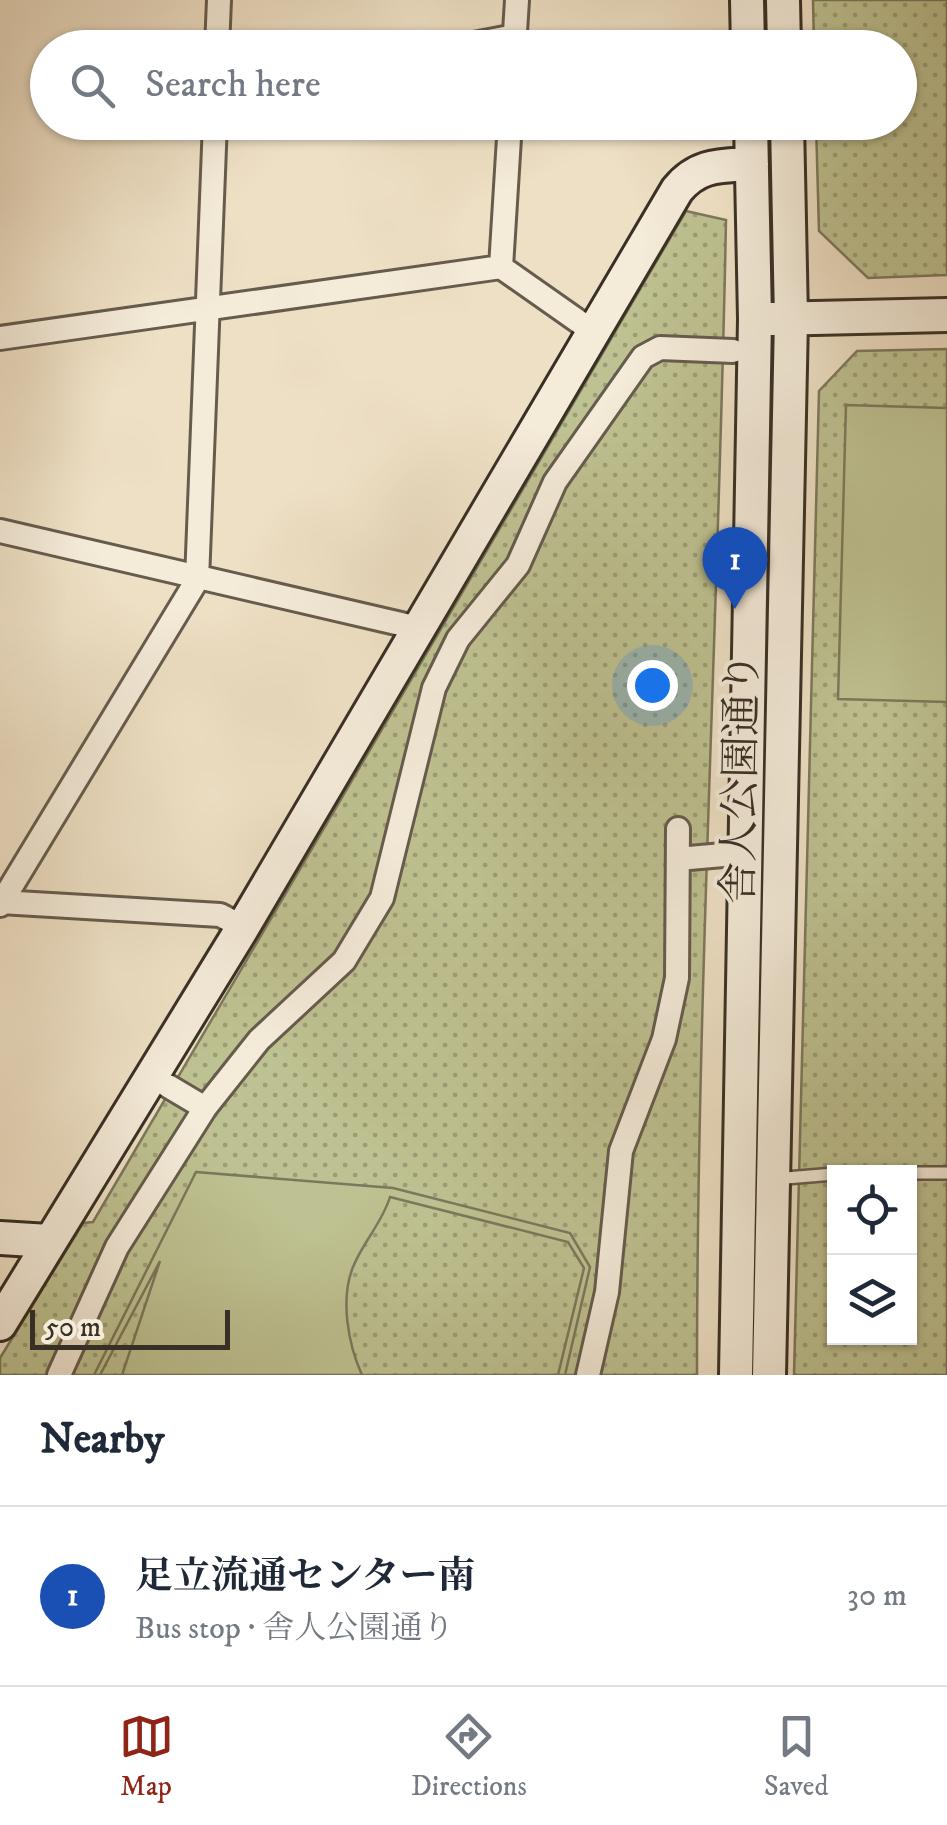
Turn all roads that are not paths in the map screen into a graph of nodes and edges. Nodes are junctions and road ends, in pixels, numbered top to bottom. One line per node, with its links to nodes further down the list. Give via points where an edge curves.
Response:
1 (219, 0): 5 (street)
2 (517, 0): 6 (street)
3 (747, 0): 7 (street)
4 (783, 0): 8 (street)
5 (218, 30)
6 (516, 30)
7 (748, 30)
8 (784, 30)
9 (214, 140): 15 (street)
10 (509, 140): 14 (street)
11 (751, 140): 13 (street, 舎人公園通り)
12 (786, 140): 17 (street, 舎人公園通り)
13 (752, 164): 18 (street, 舎人公園通り); 19 (street, via 690,174)
14 (501, 267): 15 (street); 19 (street)
15 (208, 308): 20 (street); 23 (street)
16 (947, 314): 17 (street)
17 (791, 318): 18 (street); 35 (street, 舎人公園通り)
18 (756, 319): 41 (street, 舎人公園通り)
19 (595, 333): 24 (street)
20 (0, 338)
21 (733, 351): 24 (street, via 660,348 643,357 555,482 518,565)
22 (0, 531): 23 (street)
23 (197, 580): 24 (street); 28 (street)
24 (435, 639): 29 (street); 31 (street, via 434,688 382,898 344,961 259,1040)
25 (678, 829): 27 (street)
26 (723, 855): 27 (street)
27 (678, 859): 40 (street, via 678,978 664,1040 621,1151 606,1292)
28 (1, 903): 29 (street, via 220,915)
29 (243, 927): 37 (street)
30 (168, 1086): 31 (street)
31 (205, 1108): 39 (street, via 116,1247)
32 (917, 1173): 33 (lane)
33 (947, 1173)
34 (827, 1175): 35 (lane)
35 (772, 1179): 42 (street, 舎人公園通り)
36 (0, 1238): 37 (street)
37 (49, 1241): 38 (street)
38 (0, 1324)
39 (59, 1375)
40 (588, 1375)
41 (736, 1375)
42 (769, 1375)

